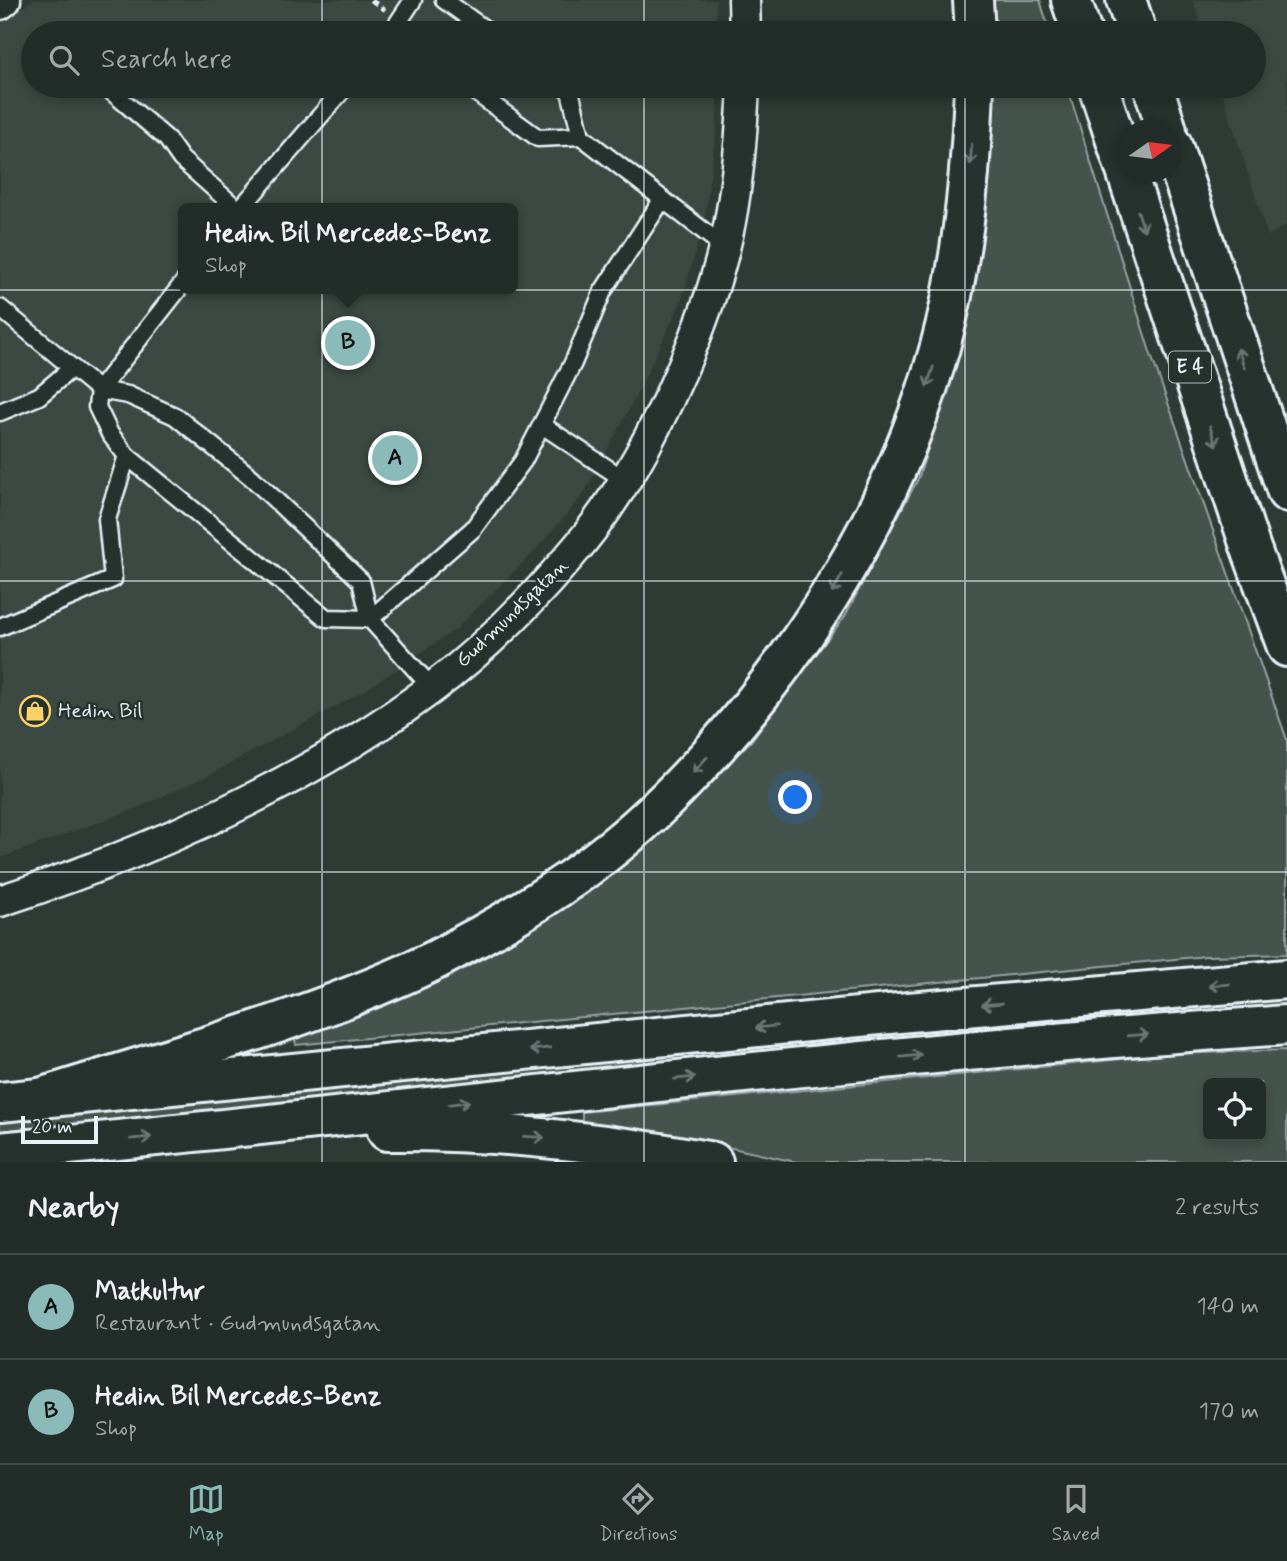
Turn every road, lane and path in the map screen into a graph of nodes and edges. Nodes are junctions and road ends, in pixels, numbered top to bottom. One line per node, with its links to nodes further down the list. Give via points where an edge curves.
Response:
1 (5, 0): 8 (street)
2 (444, 0): 10 (lane)
3 (744, 0): 11 (street)
4 (973, 0): 12 (highway)
5 (1072, 0): 13 (highway)
6 (1126, 0): 14 (highway)
7 (407, 3): 9 (lane)
8 (0, 4)
9 (399, 21)
10 (473, 21)
11 (745, 21)
12 (974, 21)
13 (1078, 21)
14 (1133, 21)
15 (119, 98): 27 (lane)
16 (335, 98): 28 (lane)
17 (483, 98): 24 (lane, via 538,138)
18 (572, 98): 24 (lane)
19 (744, 98): 29 (street, Gudmundsgatan, via 732,212)
20 (974, 98): 46 (highway, one-way to 46, via 960,250 940,345 908,443 867,531 817,619 756,702 685,782 617,845 526,911 427,965 319,1009)
21 (1102, 98): 41 (highway, E 4, one-way to 41)
22 (1157, 98): 23 (highway)
23 (1164, 119)
24 (581, 136): 26 (lane)
25 (1182, 178): 38 (highway, E 4, one-way to 25)
26 (662, 200): 29 (lane); 35 (lane, via 603,291)
27 (233, 203)
28 (243, 203)
29 (723, 246): 37 (street, Gudmundsgatan, via 690,351 664,412)
30 (178, 290): 33 (lane)
31 (0, 308): 32 (lane)
32 (72, 368): 33 (lane); 34 (lane, via 39,396)
33 (99, 390): 36 (lane, via 97,407); 39 (lane, via 128,395 175,416 251,477 361,581)
34 (0, 412)
35 (542, 425): 37 (lane); 39 (lane, via 523,461 472,529)
36 (127, 456): 39 (lane, via 326,618); 40 (lane, via 107,519 113,579)
37 (625, 480): 42 (street, Gudmundsgatan, via 571,556 517,614)
38 (1287, 492)
39 (370, 619): 42 (lane)
40 (0, 627)
41 (1287, 647)
42 (432, 688): 43 (street, Gudmundsgatan, via 315,763 246,800 109,863)
43 (0, 901)
44 (1287, 979): 46 (highway, one-way to 46)
45 (1287, 1025): 48 (highway, one-way to 45, via 571,1090 1112,1037)
46 (40, 1098): 47 (highway)
47 (0, 1102)
48 (196, 1133): 49 (highway, one-way to 48); 50 (highway, one-way to 50, via 424,1131 557,1138)
49 (0, 1152)
50 (713, 1162)

